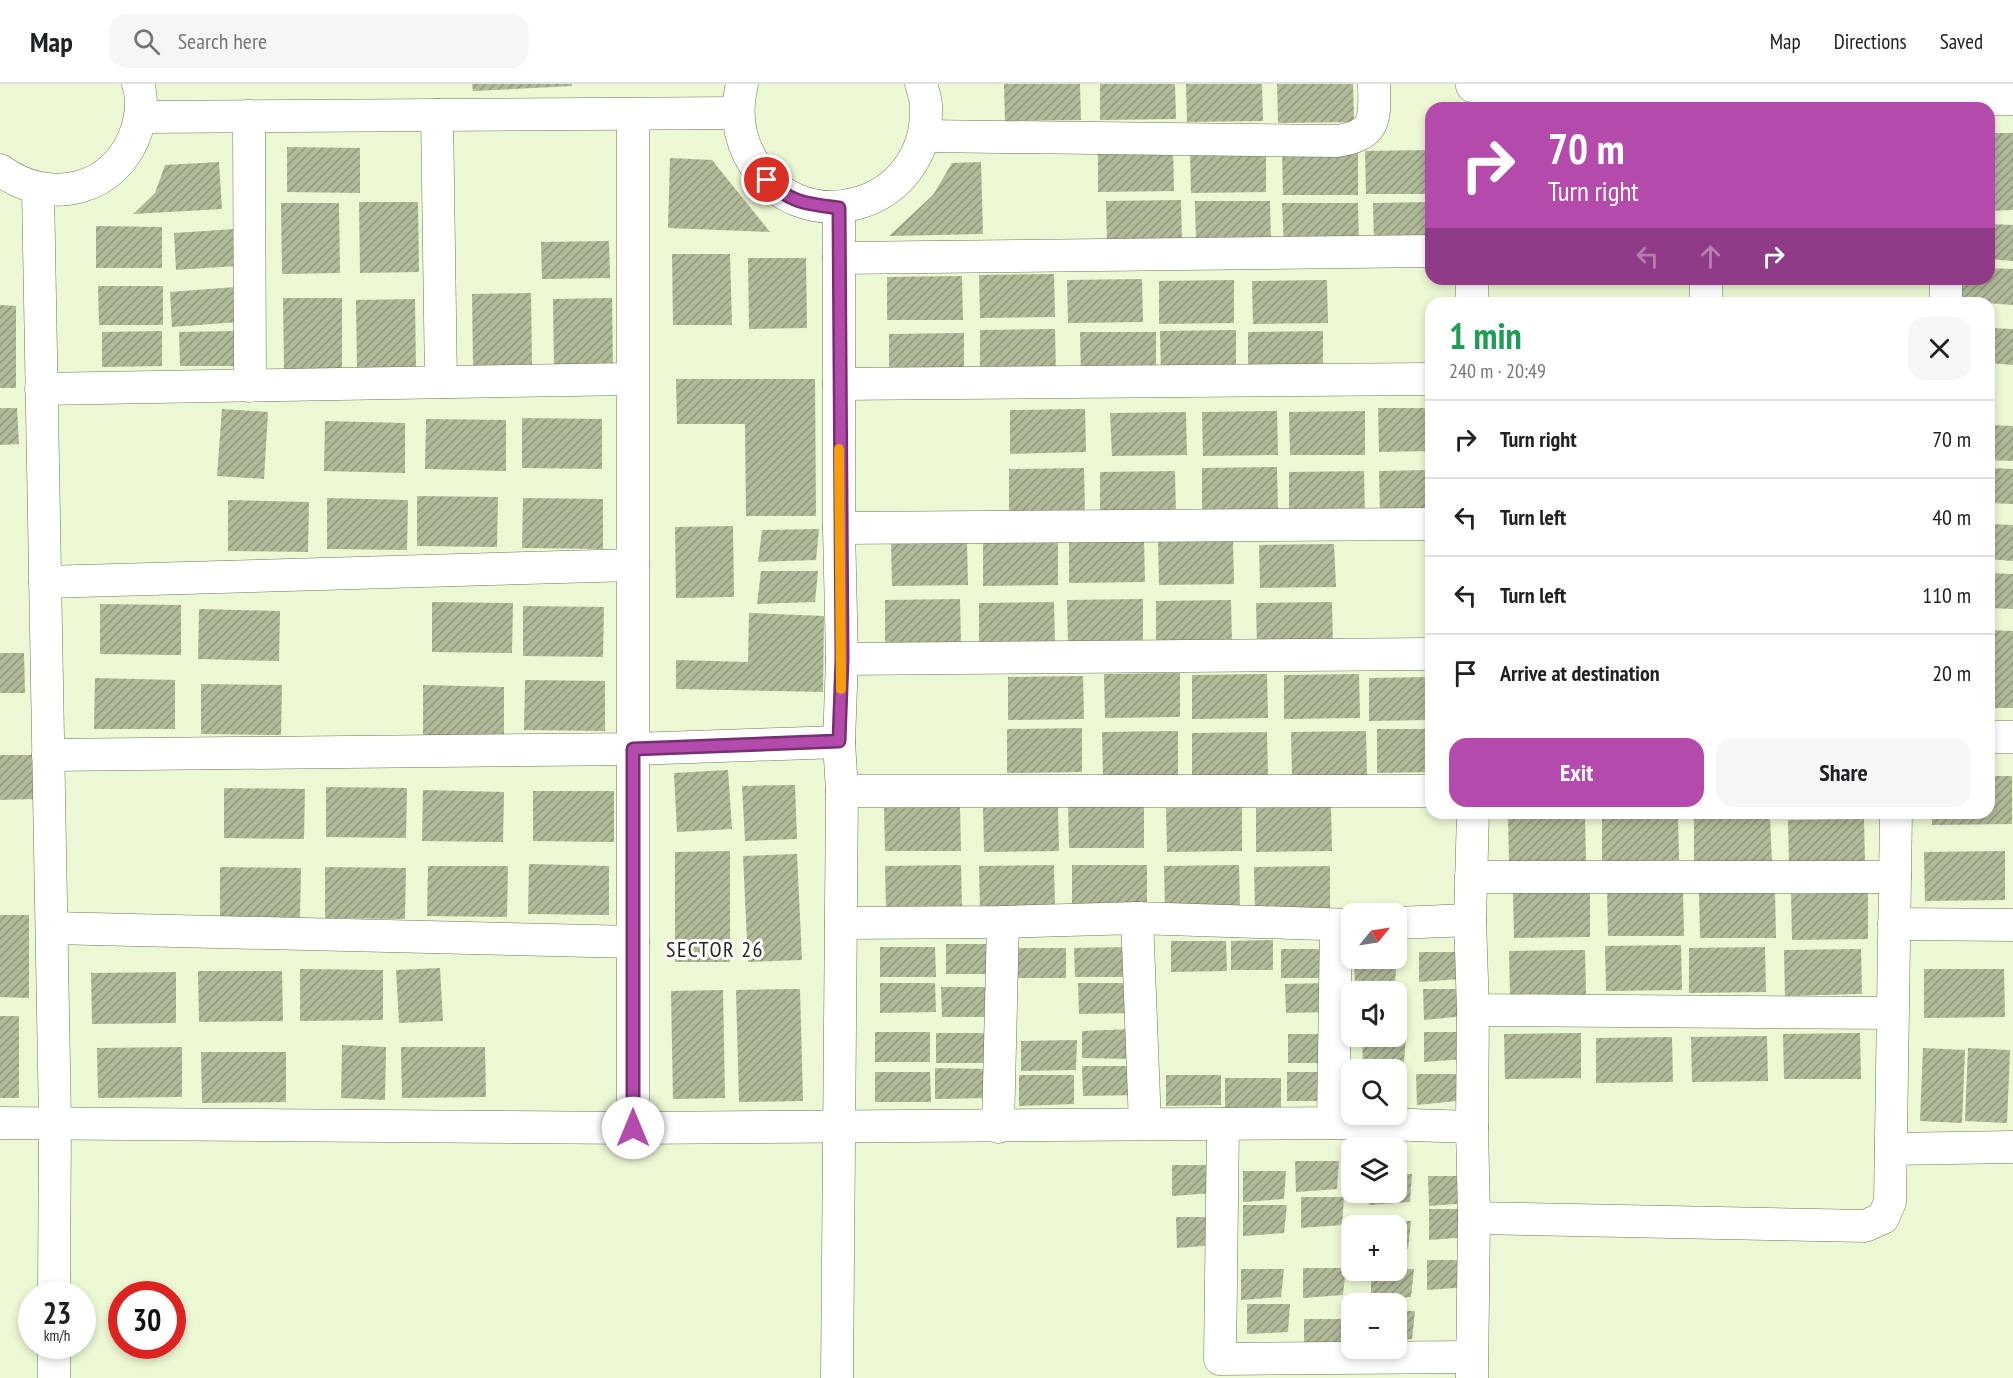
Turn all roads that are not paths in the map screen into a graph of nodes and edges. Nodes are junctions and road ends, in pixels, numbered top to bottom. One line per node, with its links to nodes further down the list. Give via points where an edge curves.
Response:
1 (138, 84): 12 (street)
2 (921, 84): 13 (street, via 926,105)
3 (1374, 84): 13 (street, via 1375,114 1368,129 1356,138 1337,141)
4 (1472, 92): 7 (street)
5 (740, 98): 9 (street); 16 (street, via 742,142 756,169 778,190 804,204)
6 (2013, 99): 8 (street)
7 (1703, 102)
8 (1964, 102)
9 (633, 114): 10 (street); 19 (street)
10 (437, 115): 11 (street); 21 (street)
11 (249, 116): 12 (street); 23 (street)
12 (141, 117): 15 (street, via 132,144 116,166 93,182 66,191)
13 (924, 136): 16 (street, via 912,164 892,188 865,202)
14 (0, 170): 15 (street)
15 (38, 189): 24 (street)
16 (839, 208): 18 (street)
17 (1425, 251): 18 (street)
18 (839, 258): 22 (street)
19 (632, 379): 21 (street); 27 (street)
20 (1425, 379): 22 (street)
21 (441, 382): 23 (street)
22 (839, 384): 26 (street)
23 (250, 386): 24 (street)
24 (41, 389): 28 (street)
25 (1425, 524): 26 (street)
26 (840, 528): 30 (street)
27 (633, 565): 28 (street); 34 (street)
28 (45, 582): 35 (street)
29 (1425, 654): 30 (street)
30 (842, 659): 33 (street)
31 (1995, 737): 32 (street)
32 (2013, 737)
33 (839, 741): 34 (street); 36 (street)
34 (633, 749): 35 (street); 51 (street)
35 (48, 755): 50 (street)
36 (842, 791): 37 (street); 45 (street)
37 (1425, 791)
38 (1473, 819): 40 (street)
39 (1896, 819): 41 (street)
40 (1471, 877): 41 (street); 43 (street)
41 (1895, 877): 47 (street)
42 (1137, 918): 44 (street); 48 (street); 59 (street)
43 (1470, 920): 46 (street); 53 (street)
44 (1004, 922): 45 (street); 61 (street)
45 (840, 923): 60 (street)
46 (1407, 923)
47 (1894, 924): 49 (street); 54 (street)
48 (1341, 925)
49 (2013, 925)
50 (52, 928): 51 (street); 55 (street)
51 (633, 942): 63 (street)
52 (1342, 969): 57 (street)
53 (1473, 1010): 54 (street); 62 (street)
54 (1892, 1013): 65 (street)
55 (56, 1122): 56 (street); 63 (street); 67 (street)
56 (0, 1123)
57 (1333, 1123): 58 (street); 62 (street)
58 (1223, 1124): 59 (street); 70 (street)
59 (1145, 1125): 61 (street)
60 (838, 1127): 61 (street); 63 (street); 72 (street)
61 (998, 1127)
62 (1472, 1127): 66 (street)
63 (633, 1128)
64 (2013, 1148): 65 (street)
65 (1891, 1149): 66 (street, via 1890,1202 1883,1218 1865,1226)
66 (1474, 1218): 69 (street)
67 (54, 1281)
68 (54, 1359): 71 (street)
69 (1472, 1367): 70 (street)
70 (1220, 1368)
71 (54, 1378)
72 (837, 1378)

